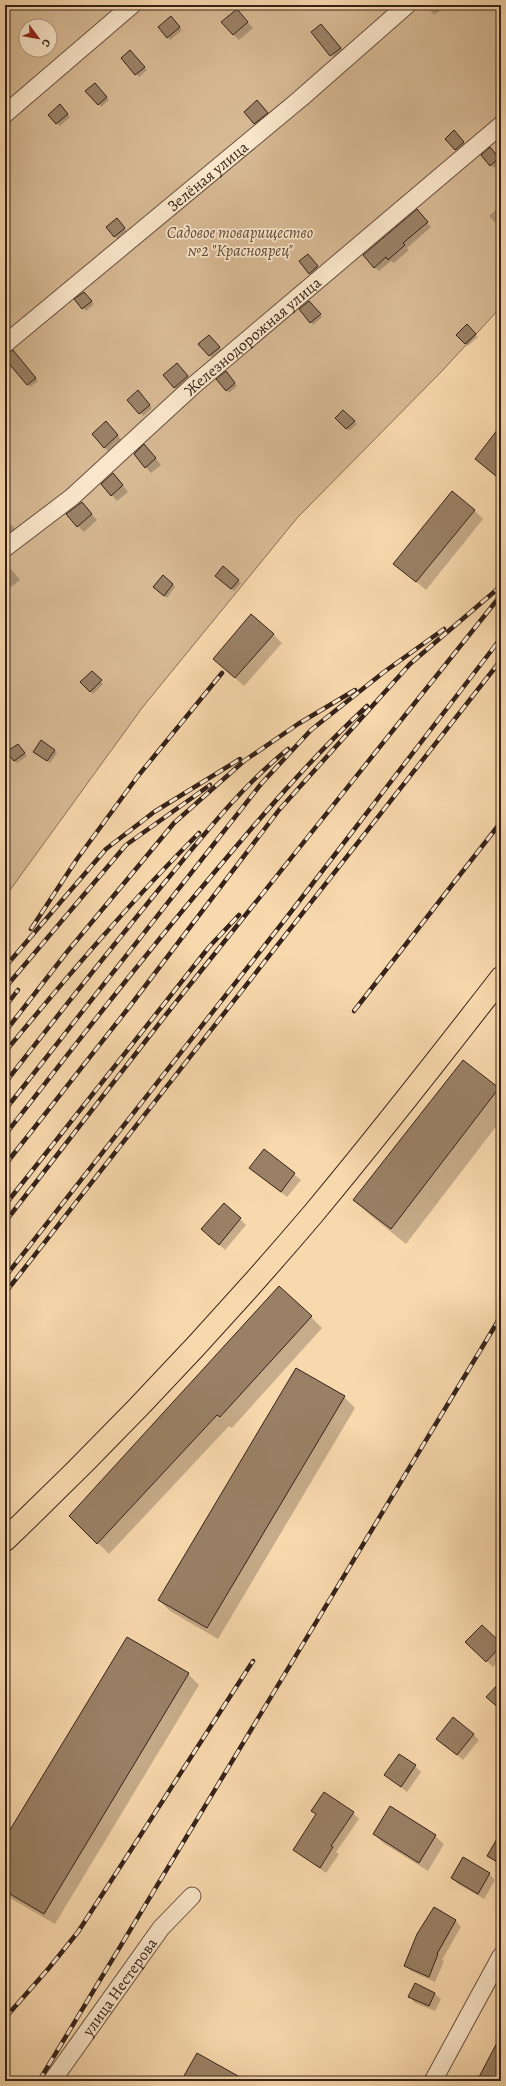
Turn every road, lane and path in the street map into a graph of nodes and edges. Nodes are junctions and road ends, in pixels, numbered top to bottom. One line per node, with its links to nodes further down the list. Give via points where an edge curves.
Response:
1 (132, 5): 3 (street)
2 (407, 5): 5 (street, Зелёная улица, via 300,99)
3 (5, 114)
4 (501, 125): 6 (street, Железнодорожная улица, via 194,385 72,497)
5 (5, 344)
6 (5, 548)
7 (501, 978): 8 (highway, via 433,1067 312,1214 209,1332 74,1475)
8 (5, 1540)
9 (192, 1896): 11 (street, улица Нестерова, via 161,1928)
10 (501, 1956): 12 (street)
11 (52, 2081)
12 (433, 2081)

